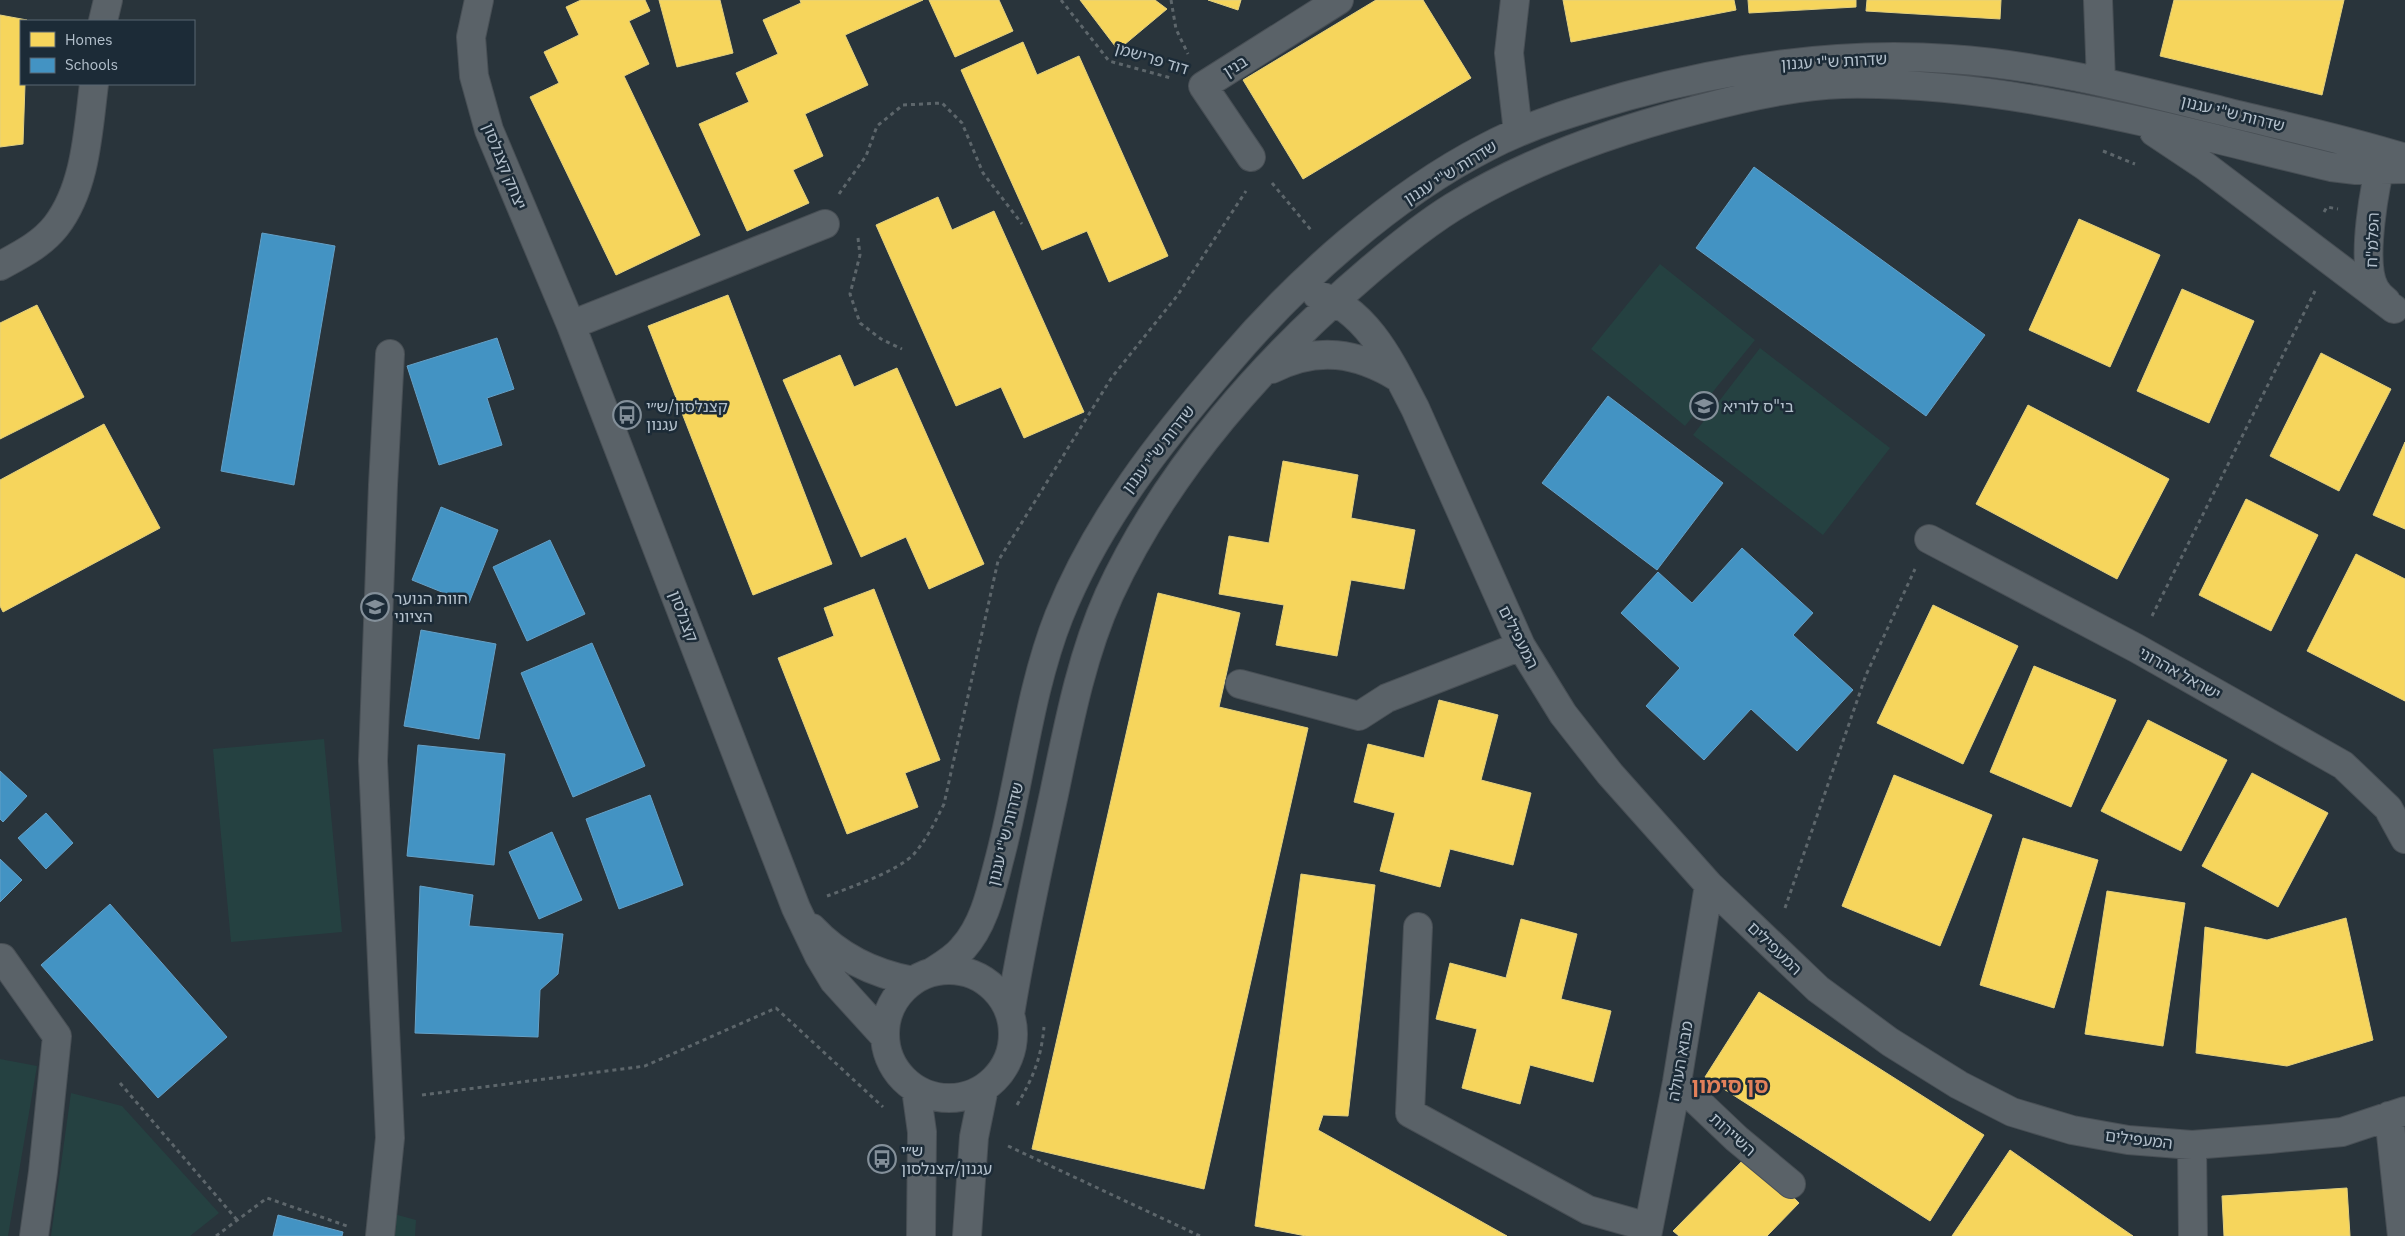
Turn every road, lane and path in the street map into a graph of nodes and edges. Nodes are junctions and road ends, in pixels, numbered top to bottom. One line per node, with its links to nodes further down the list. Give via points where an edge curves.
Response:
1 (108, 0): 8 (street)
2 (479, 0): 28 (street, יצחק קצנלסון, via 471,37 474,76 489,130)
3 (1061, 0): 11 (path, דוד פרישמן, via 1109,61)
4 (1171, 0): 11 (path, via 1176,29)
5 (1339, 0): 11 (street, בנין)
6 (1515, 0): 13 (street, via 1509,53)
7 (2098, 0): 9 (street)
8 (103, 20)
9 (2101, 81): 13 (street, שדרות ש"י עגנון, via 1949,58 1818,59 1738,69 1664,86 1585,108); 15 (street, שדרות ש"י עגנון)
10 (94, 85): 24 (street, via 87,147 74,192 56,226 32,248)
11 (1204, 86): 16 (street)
12 (2138, 122): 15 (street, שדרות ש"י עגנון, via 2331,167); 21 (street, via 2205,166); 26 (street, שדרות ש"י עגנון, via 2051,102 1916,84 1837,84 1710,106 1606,136 1505,178 1451,208 1406,240)
13 (1518, 132): 22 (street, שדרות ש"י עגנון, via 1442,173 1387,212)
14 (2100, 150): 17 (path)
15 (2393, 162): 18 (street, הפלמ"ח)
16 (1256, 163): 22 (path); 39 (path, via 1177,296 1112,377 998,561 944,804 930,833 912,856 874,878)
17 (2142, 167)
18 (2372, 214): 21 (path, via 2327,207); 27 (street, הפלמ"ח, via 2371,277 2375,289)
19 (825, 224): 20 (path, via 842,186 866,156 876,126 904,105 942,103 962,122 983,173); 28 (street); 29 (path, via 858,237 860,255 850,294 860,323 881,339)
20 (1022, 224)
21 (2304, 243): 23 (street)
22 (1333, 257): 25 (street, שדרות ש"י עגנון)
23 (2329, 262): 27 (street); 35 (path)
24 (0, 266)
25 (1295, 292): 26 (street); 43 (street, שדרות ש"י עגנון, via 1250,336 1159,444 1115,505 1084,560 1057,620 1037,691 1011,814 982,918 963,948)
26 (1335, 300): 31 (street, שדרות ש"י עגנון); 32 (street, המעפילים, via 1368,330)
27 (2400, 312)
28 (571, 324): 39 (street, קצנלסון)
29 (902, 349)
30 (390, 354): 51 (street, via 373,761)
31 (1262, 374): 32 (street, via 1306,355 1325,354 1373,364); 44 (street, שדרות ש"י עגנון, via 1219,423 1137,538 1107,600 1082,670 1064,743)
32 (1399, 378): 34 (street, המעפילים)
33 (1929, 539): 35 (street, ישראל אהרוני); 41 (path, via 1866,676)
34 (1521, 646): 36 (street, via 1387,698 1358,716); 38 (street, המעפילים, via 1563,714 1610,774)
35 (2136, 648): 37 (street, ישראל אהרוני, via 2344,765 2388,808)
36 (1240, 684)
37 (2405, 839)
38 (1708, 885): 41 (street, המעפילים); 47 (street, מבוא העולה)
39 (796, 908): 43 (street, via 823,940 840,953 878,972); 46 (street, via 834,981)
40 (1418, 928): 61 (street, via 1410,1113 1588,1210)
41 (1772, 945): 55 (street, המעפילים, via 1818,989 1890,1042 2012,1112 2072,1130 2128,1140)
42 (2, 958): 62 (street, via 57,1036 44,1172)
43 (923, 977): 44 (street, via 954,970 975,975 1000,995); 46 (street, via 901,992 892,1005)
44 (1010, 1014): 49 (street, via 1013,1036 1009,1056 1000,1074)
45 (1044, 1023): 52 (path, via 1042,1051 1036,1071)
46 (885, 1036): 50 (street, via 894,1066)
47 (1677, 1082): 57 (street, השיירות); 61 (street, מבוא העולה)
48 (120, 1084): 59 (path)
49 (984, 1088): 50 (street, via 950,1098 935,1097); 66 (street, via 974,1137)
50 (916, 1089): 54 (street)
51 (388, 1099): 54 (path, via 645,1066 776,1008 907,1130); 64 (street, via 390,1138)
52 (1016, 1108)
53 (2397, 1114): 55 (street, המעפילים, via 2342,1132); 69 (street)
54 (922, 1132): 65 (street)
55 (2192, 1145): 68 (street)
56 (1004, 1154): 67 (path, via 1005,1143)
57 (1790, 1184)
58 (268, 1198): 59 (path); 60 (path); 63 (path)
59 (237, 1220): 63 (path)
60 (353, 1229)
61 (1648, 1231)
62 (34, 1236)
63 (216, 1236)
64 (380, 1236)
65 (922, 1236)
66 (967, 1236)
67 (1200, 1236)
68 (2193, 1236)
69 (2402, 1236)

